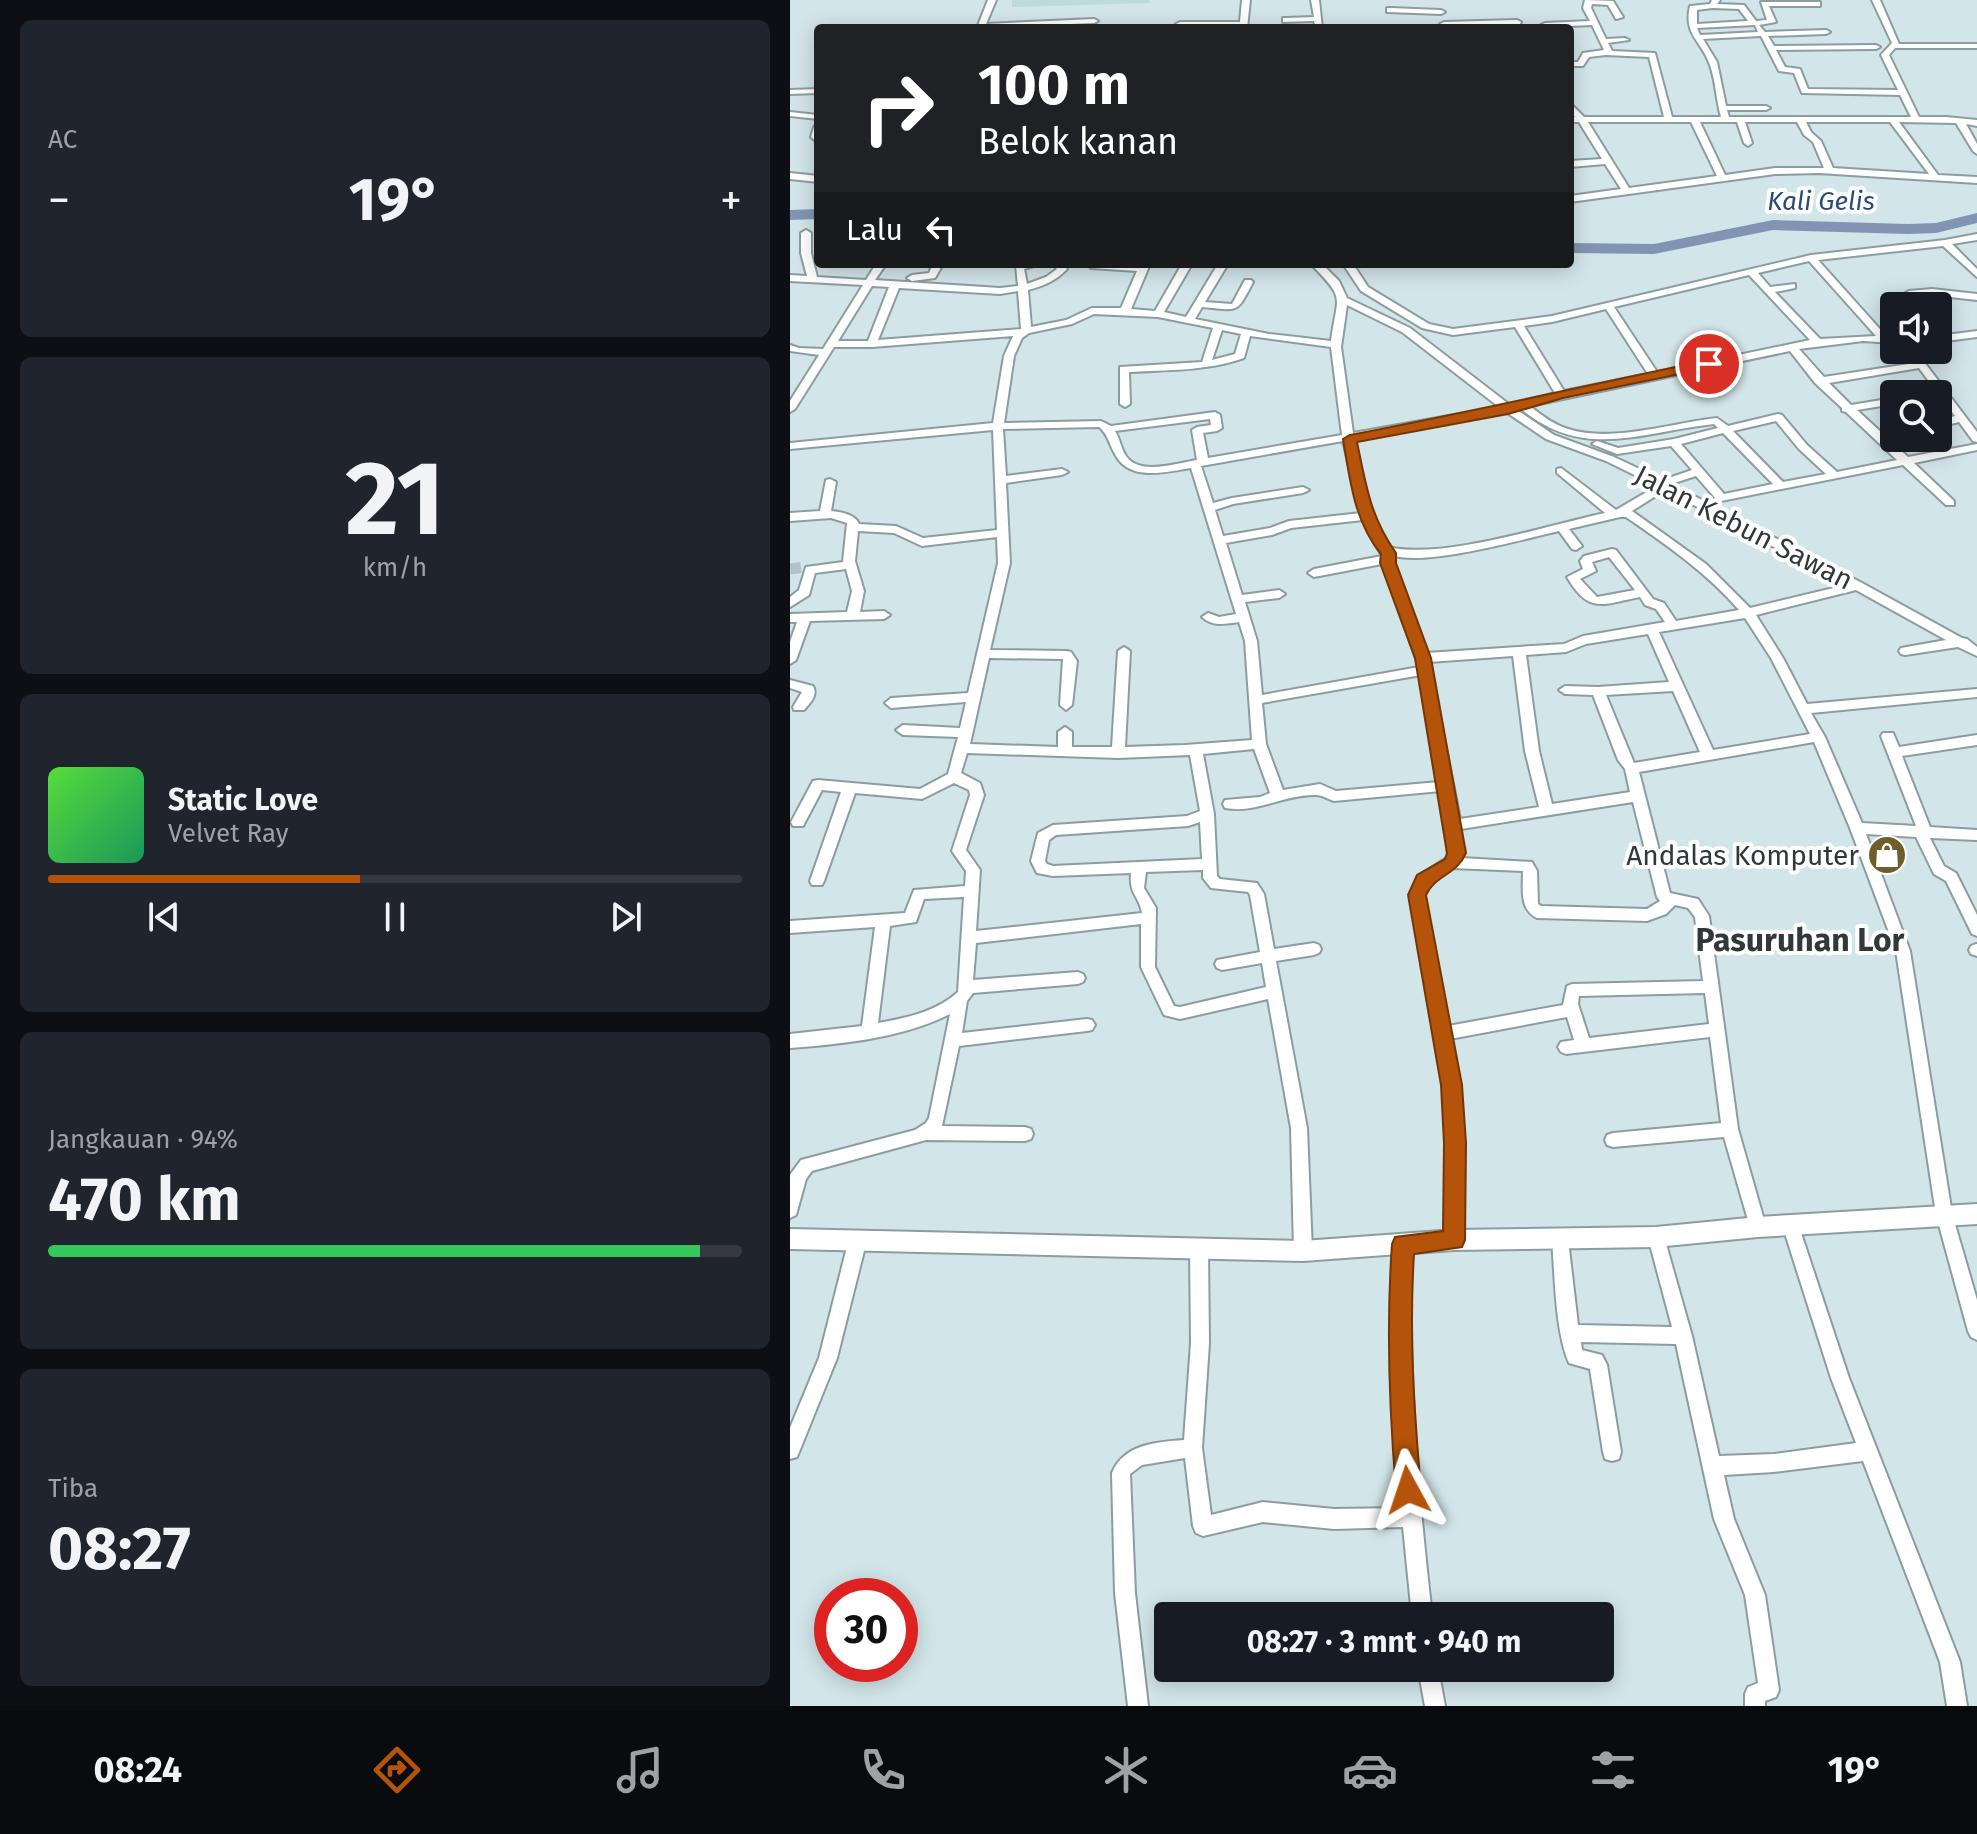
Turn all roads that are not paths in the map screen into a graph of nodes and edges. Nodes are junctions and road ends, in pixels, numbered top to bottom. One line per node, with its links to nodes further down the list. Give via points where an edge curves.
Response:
1 (992, 0): 20 (street)
2 (1246, 0): 22 (street)
3 (1315, 0): 17 (street)
4 (1441, 0): 12 (street)
5 (1621, 0): 8 (street)
6 (1876, 0): 32 (street)
7 (1590, 1): 8 (street); 18 (street, via 1587,8)
8 (1610, 3): 13 (street)
9 (1714, 3): 19 (street, via 1741,7); 26 (street, via 1693,8)
10 (1817, 4): 19 (street, via 1765,4 1773,22)
11 (1390, 10): 12 (street)
12 (1441, 12): 23 (street)
13 (1619, 17)
14 (1286, 20): 17 (street)
15 (1093, 22): 21 (street)
16 (1517, 22): 24 (street)
17 (1318, 23)
18 (1594, 23): 25 (street); 31 (street)
19 (1755, 23): 26 (street); 28 (street)
20 (983, 24)
21 (1049, 24)
22 (1243, 24)
23 (1444, 24)
24 (1480, 24)
25 (1570, 24)
26 (1694, 26): 29 (street)
27 (1826, 32): 28 (street)
28 (1763, 34): 29 (street); 35 (street)
29 (1696, 37): 41 (street, via 1713,62)
30 (1625, 40): 31 (street)
31 (1604, 41): 36 (street)
32 (1895, 45): 33 (street); 40 (street, via 1885,55)
33 (1977, 46)
34 (1876, 47): 35 (street)
35 (1771, 48): 40 (street, via 1782,69 1797,71 1805,91)
36 (1608, 53): 37 (street, via 1586,55); 50 (street, via 1652,55)
37 (1574, 64)
38 (814, 91): 39 (street)
39 (790, 93)
40 (1903, 93): 47 (street)
41 (1722, 108): 42 (street); 52 (street)
42 (1766, 108)
43 (790, 114): 44 (street)
44 (814, 117)
45 (1892, 118): 46 (street); 47 (street); 62 (street)
46 (1800, 119): 53 (street); 59 (street)
47 (1916, 119): 49 (street)
48 (1575, 120): 50 (street); 57 (street)
49 (1959, 120): 54 (street); 56 (street)
50 (1669, 121): 51 (street)
51 (1695, 121): 52 (street); 61 (street)
52 (1726, 121): 53 (street)
53 (1741, 121): 55 (street)
54 (1977, 123)
55 (1748, 143)
56 (1977, 151)
57 (1608, 161): 58 (street); 65 (street)
58 (1574, 164)
59 (1830, 171): 61 (street); 62 (street)
60 (790, 176): 63 (street)
61 (1721, 176): 65 (street)
62 (1935, 177): 64 (street)
63 (814, 179)
64 (1977, 180)
65 (1626, 191): 66 (street)
66 (1574, 198)
67 (806, 233): 83 (street)
68 (1977, 237): 69 (street)
69 (1945, 243): 70 (street); 81 (street)
70 (1811, 258): 80 (street); 100 (street)
71 (878, 268): 85 (street)
72 (936, 268): 86 (street, via 932,276 905,278)
73 (1019, 268): 88 (street)
74 (1061, 268): 88 (street, via 1057,275)
75 (1144, 268): 95 (street)
76 (1185, 268): 96 (street)
77 (1221, 268): 93 (street)
78 (1320, 268): 92 (street)
79 (1349, 268): 98 (street, via 1364,289 1434,330)
80 (1751, 272): 89 (street); 94 (street)
81 (1977, 274)
82 (790, 278): 83 (street)
83 (813, 279): 85 (street)
84 (1248, 282): 93 (street, via 1235,307)
85 (868, 283): 86 (street); 111 (street)
86 (898, 285): 88 (street); 107 (street)
87 (1792, 286): 89 (street)
88 (1021, 289): 101 (street)
89 (1768, 290): 106 (street)
90 (1952, 294): 91 (street)
91 (1977, 297)
92 (1342, 299): 108 (street); 120 (street, via 1406,330)
93 (1200, 304): 97 (street)
94 (1608, 305): 98 (street); 114 (street)
95 (1125, 311): 96 (street); 101 (street, via 1092,311)
96 (1158, 314): 97 (street)
97 (1189, 321): 99 (street)
98 (1519, 325): 117 (street)
99 (1218, 327): 102 (street); 112 (street)
100 (1880, 330)
101 (1024, 332): 107 (street); 126 (street, via 1009,356)
102 (1246, 333): 108 (street); 112 (street, via 1240,356)
103 (1977, 334): 104 (street)
104 (1952, 337)
105 (1880, 339): 106 (street)
106 (1817, 342): 109 (street)
107 (872, 344): 111 (street)
108 (1336, 345): 131 (street)
109 (1792, 347): 114 (street); 116 (street)
110 (790, 348): 111 (street)
111 (829, 348): 122 (street)
112 (1206, 364): 119 (street, via 1124,369)
113 (1921, 365): 115 (street); 116 (street)
114 (1654, 376): 117 (street)
115 (1931, 380)
116 (1819, 381): 123 (street)
117 (1561, 395): 120 (street)
118 (1880, 403): 123 (street)
119 (1125, 404)
120 (1514, 406): 130 (street, via 1549,427); 131 (street); 145 (street, Jalan Kebun Sawan, via 1561,442)
121 (1952, 408): 124 (street)
122 (790, 409)
123 (1846, 409): 129 (street)
124 (1961, 418): 125 (street); 132 (street)
125 (1952, 420)
126 (998, 426): 127 (street, via 1101,424); 134 (street); 143 (street)
127 (1109, 429): 137 (street, via 1130,466); 137 (street, via 1213,414 1223,427 1197,427)
128 (1728, 429): 130 (street, via 1714,421); 133 (street); 142 (street, via 1780,418); 146 (street)
129 (1880, 431)
130 (1586, 437): 133 (street, via 1617,451)
131 (1350, 439): 137 (street); 152 (street)
132 (1977, 439)
133 (1674, 442): 140 (street)
134 (790, 446)
135 (1977, 447): 138 (street)
136 (1898, 452): 138 (street)
137 (1199, 463): 149 (street)
138 (1905, 463): 142 (street); 148 (street)
139 (1561, 471): 150 (street)
140 (1699, 471): 145 (street); 146 (street, via 1721,498)
141 (1062, 472): 143 (street)
142 (1835, 476): 146 (street)
143 (1000, 480): 156 (street)
144 (830, 482): 151 (street)
145 (1666, 482): 150 (street); 162 (street, Jalan Kebun Sawan)
146 (1780, 485)
147 (1303, 490): 149 (street)
148 (1950, 503)
149 (1209, 508): 157 (street)
150 (1619, 513): 155 (street); 167 (street, via 1710,572)
151 (825, 514): 153 (street); 154 (street, via 847,517)
152 (1365, 516): 157 (street, via 1285,525); 159 (street)
153 (790, 517)
154 (854, 527): 156 (street, via 896,530 922,542); 160 (street)
155 (1562, 527): 158 (street); 159 (street)
156 (1003, 533): 181 (street, via 1004,563)
157 (1219, 540): 165 (street)
158 (1576, 546)
159 (1388, 556): 161 (street); 183 (street)
160 (850, 565): 166 (street, via 808,569 805,592); 168 (street, via 858,591)
161 (1314, 573)
162 (1858, 586): 167 (street); 176 (street, Jalan Kebun Sawan)
163 (1643, 593): 163 (street, via 1612,553 1588,559 1590,571 1573,577 1595,601); 174 (street)
164 (1279, 594): 165 (street)
165 (1238, 599): 172 (street)
166 (790, 603)
167 (1748, 613): 174 (street); 194 (street)
168 (853, 614): 169 (street); 170 (street)
169 (884, 615)
170 (805, 617): 173 (street); 182 (street)
171 (1208, 617): 172 (street)
172 (1244, 617): 190 (street)
173 (790, 618)
174 (1673, 625): 175 (street)
175 (1652, 629): 179 (street, via 1583,640 1566,648); 185 (street)
176 (1963, 642): 178 (street); 180 (street, Jalan Kebun Sawan)
177 (1124, 651): 205 (street)
178 (1905, 651)
179 (1519, 652): 183 (street); 216 (street)
180 (1977, 652)
181 (983, 654): 189 (street); 192 (street, via 1067,655 1071,661)
182 (790, 660)
183 (1425, 664): 190 (street); 209 (street)
184 (790, 684): 193 (street, via 808,689)
185 (1676, 686): 187 (street); 206 (street)
186 (1565, 690): 187 (street)
187 (1598, 691): 207 (street)
188 (1977, 693): 194 (street)
189 (975, 697): 191 (street); 200 (street)
190 (1256, 700): 201 (street)
191 (891, 703)
192 (1066, 705)
193 (798, 707)
194 (1802, 709): 198 (street)
195 (903, 730): 200 (street)
196 (1065, 732): 203 (street)
197 (1888, 736): 204 (street)
198 (1818, 737): 206 (street); 220 (street)
199 (1977, 740): 204 (street)
200 (965, 741): 203 (street); 208 (street)
201 (1259, 744): 202 (street); 211 (street)
202 (1196, 751): 205 (street); 217 (street)
203 (1065, 752): 205 (street)
204 (1894, 752): 221 (street)
205 (1118, 753)
206 (1708, 754): 207 (street)
207 (1631, 768): 212 (street)
208 (956, 776): 210 (street, via 922,794); 227 (street, via 975,787 977,795 959,851 973,867)
209 (1447, 786): 211 (street, via 1334,796 1320,789); 219 (street)
210 (850, 787): 214 (street, via 818,785); 226 (street)
211 (1278, 796): 215 (street)
212 (1638, 796): 216 (street); 228 (street, via 1663,894)
213 (790, 802): 214 (street)
214 (806, 802): 218 (street)
215 (1230, 804)
216 (1546, 809): 219 (street)
217 (1207, 814): 224 (street); 225 (street, via 1188,821 1059,828 1043,837 1038,861 1046,871)
218 (798, 822)
219 (1454, 825): 223 (street)
220 (1857, 828): 221 (street); 255 (street, via 1908,972)
221 (1923, 833): 222 (street); 232 (street, via 1939,870 1951,877)
222 (1977, 835)
223 (1452, 863): 228 (street, via 1528,867 1531,906 1537,912 1647,915); 245 (street, via 1424,880 1417,895)
224 (1208, 864): 225 (street); 235 (street, via 1213,882 1255,890)
225 (1139, 868): 229 (street, via 1137,888 1148,904)
226 (817, 881)
227 (972, 891): 230 (street, via 919,894 911,918); 233 (street)
228 (1670, 901): 238 (street, via 1689,901 1700,911)
229 (1148, 918): 233 (street); 239 (street, via 1148,967 1169,1011 1180,1013)
230 (883, 920): 231 (street); 244 (street)
231 (790, 927)
232 (1977, 930)
233 (970, 938): 240 (street)
234 (1314, 949): 235 (street)
235 (1269, 956): 236 (street); 239 (street)
236 (1222, 964)
237 (1078, 978): 240 (street)
238 (1711, 987): 241 (street, via 1575,990 1570,992); 243 (street)
239 (1275, 991): 266 (street, via 1299,1128)
240 (964, 994): 244 (street, via 940,1013); 246 (street)
241 (1572, 1007): 245 (street); 248 (street)
242 (1087, 1025): 246 (street)
243 (1716, 1030): 248 (street); 250 (street)
244 (869, 1032): 247 (street)
245 (1442, 1034): 261 (street, via 1454,1114)
246 (954, 1040): 251 (street, via 937,1120)
247 (790, 1041)
248 (1583, 1045): 249 (street)
249 (1566, 1047)
250 (1730, 1129): 253 (street); 257 (street)
251 (926, 1133): 252 (street); 254 (street, via 807,1165 798,1176)
252 (1025, 1134)
253 (1613, 1140)
254 (790, 1210)
255 (1944, 1214): 256 (street); 258 (street); 267 (street)
256 (1977, 1214)
257 (1758, 1227): 258 (street); 259 (street)
258 (1791, 1227): 272 (street)
259 (1656, 1237): 262 (street); 269 (street)
260 (790, 1239): 263 (street)
261 (1454, 1240): 262 (street); 264 (street)
262 (1560, 1240): 268 (street)
263 (857, 1243): 265 (street); 271 (street, via 828,1358)
264 (1403, 1244): 266 (street); 275 (street, via 1399,1381)
265 (1199, 1249): 266 (street); 270 (street)
266 (1303, 1251)
267 (1977, 1331)
268 (1570, 1333): 269 (street); 273 (street, via 1575,1357 1598,1363)
269 (1683, 1336): 274 (street)
270 (1193, 1448): 275 (street, via 1203,1526 1263,1512 1334,1519); 278 (street, via 1134,1458 1121,1473 1125,1593)
271 (790, 1450)
272 (1868, 1451): 274 (street); 281 (street, via 1946,1650)
273 (1612, 1452)
274 (1712, 1466): 280 (street, via 1724,1519 1757,1607 1769,1690 1755,1694)
275 (1411, 1517): 276 (street)
276 (1420, 1602)
277 (1431, 1682): 279 (street)
278 (1138, 1706)
279 (1435, 1706)
280 (1755, 1706)
281 (1957, 1706)

